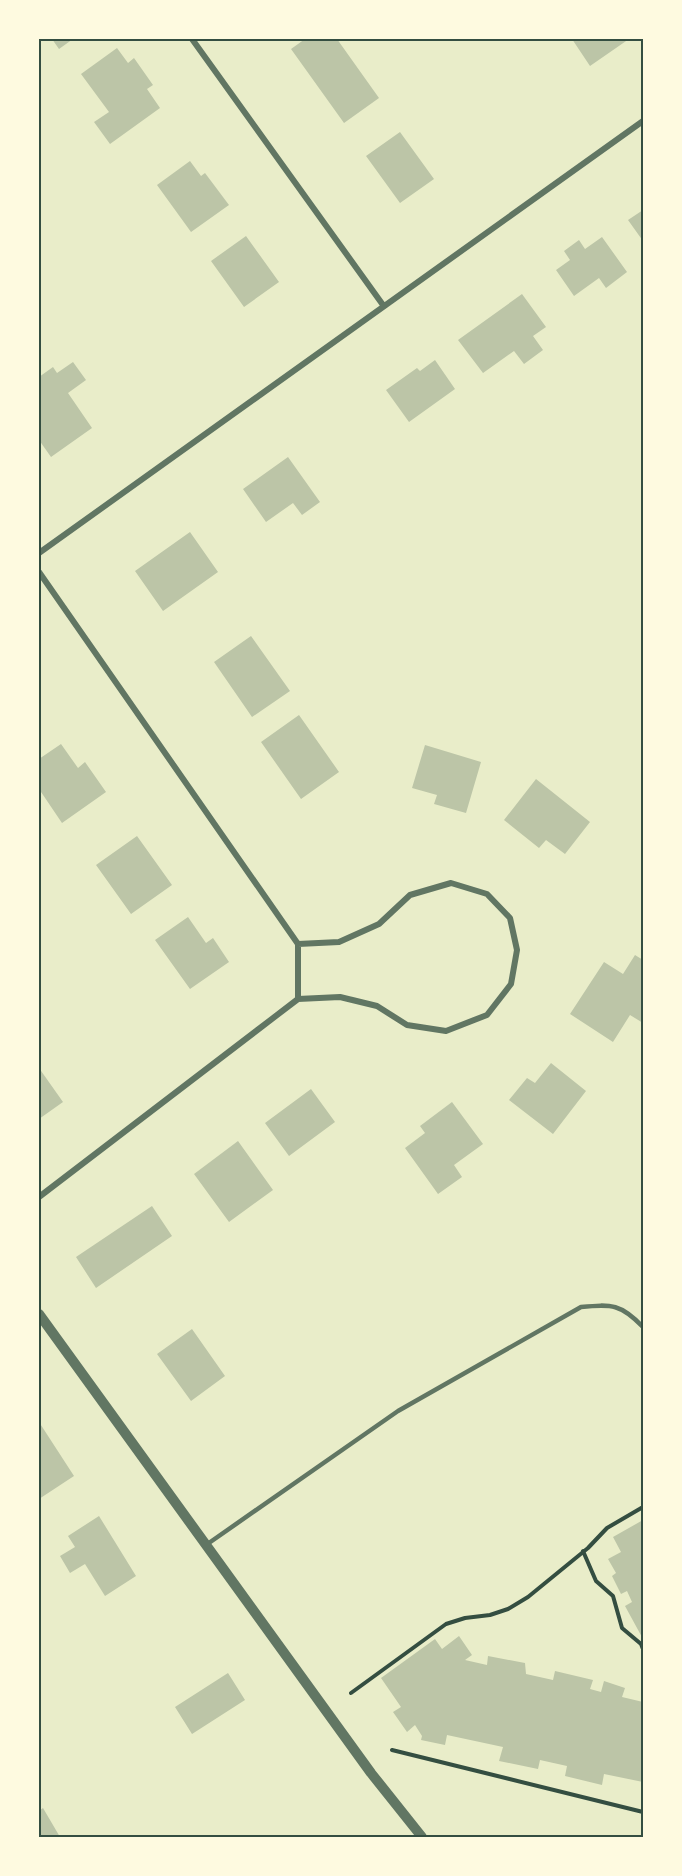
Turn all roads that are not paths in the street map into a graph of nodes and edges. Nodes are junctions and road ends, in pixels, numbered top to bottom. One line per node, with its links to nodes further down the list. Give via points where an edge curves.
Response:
1 (192, 39): 3 (street)
2 (643, 121): 3 (street)
3 (383, 305): 4 (street)
4 (39, 553)
5 (39, 572): 6 (street)
6 (298, 944): 7 (street); 7 (street, via 339,942 379,924 410,896 452,883 487,894 510,918 517,950 511,984 487,1015 446,1031 407,1025 377,1006 340,997)
7 (298, 999): 8 (street)
8 (39, 1197)
9 (39, 1314): 11 (street)
10 (643, 1327): 11 (lane, via 629,1312 607,1305 581,1307 398,1411)
11 (206, 1545): 12 (street)
12 (422, 1837)

